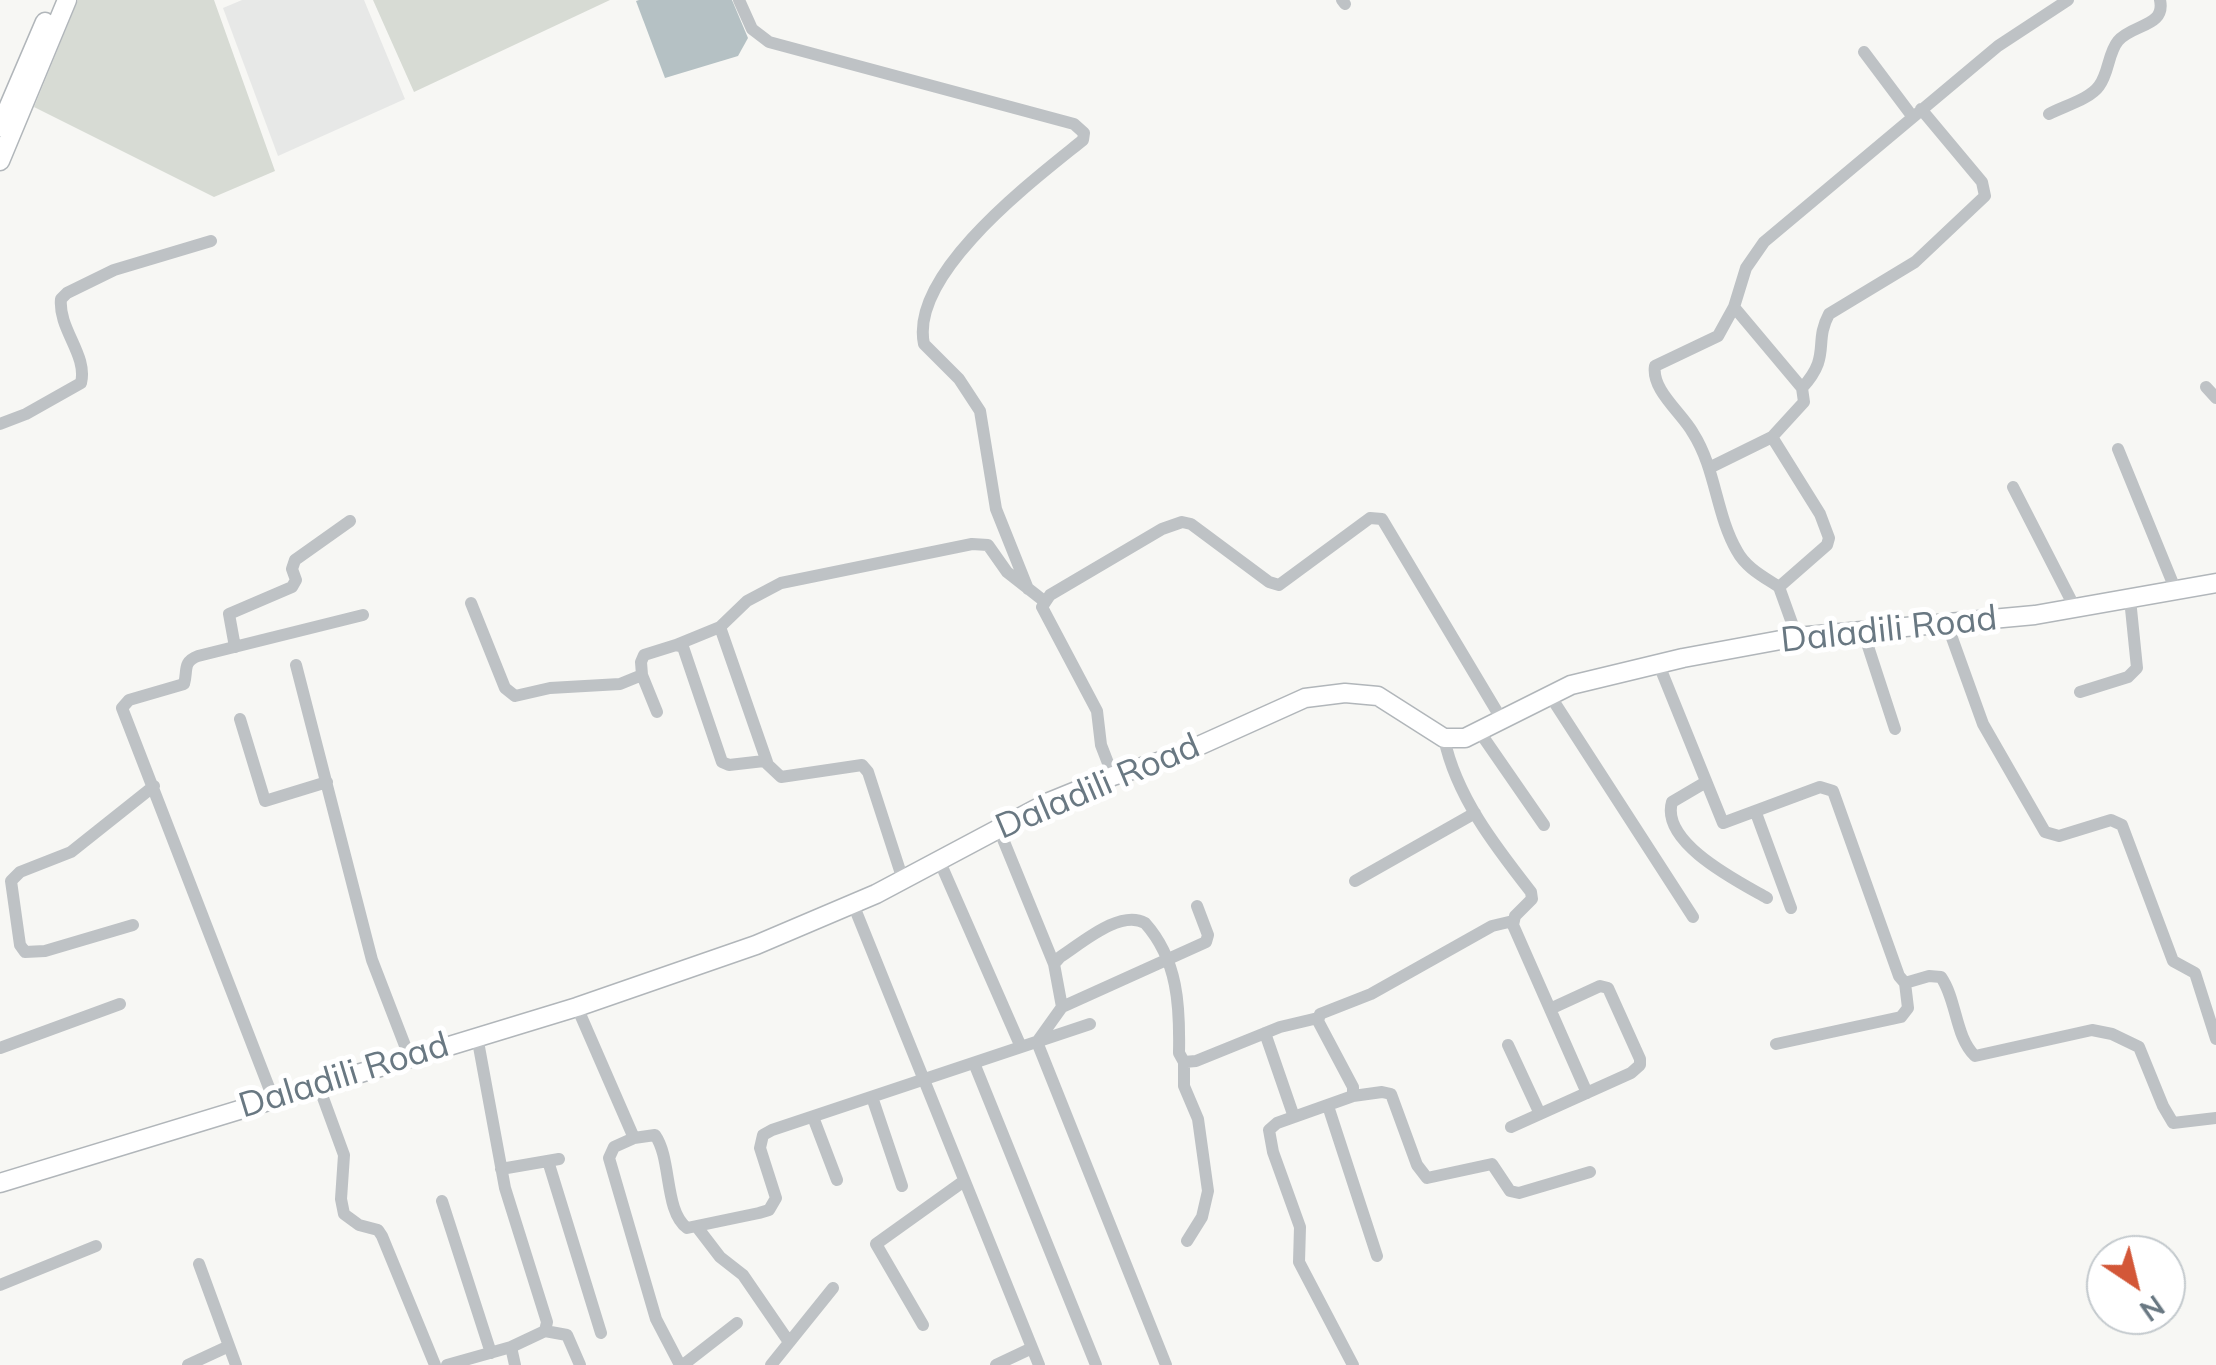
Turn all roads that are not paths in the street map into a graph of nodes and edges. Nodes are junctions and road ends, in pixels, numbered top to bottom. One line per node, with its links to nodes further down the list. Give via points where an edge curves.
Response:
1 (54, 0): 10 (main road)
2 (67, 0): 11 (main road)
3 (739, 0): 25 (street, via 762,39 1074,124 1084,133 959,252 923,326 924,344 980,411 996,509)
4 (2068, 0): 6 (street)
5 (2160, 0): 9 (street, via 2159,17 2115,45 2099,86)
6 (2045, 6): 8 (street)
7 (1864, 52): 8 (street)
8 (1916, 113): 13 (street, via 1764,242 1746,268); 15 (street, via 1982,182 1985,196 1915,262 1829,314 1818,368)
9 (2050, 114)
10 (0, 127)
11 (0, 161)
12 (211, 241): 17 (street, via 114,270 67,293 62,320 82,369 80,383)
13 (1734, 307): 15 (street); 20 (street, via 1710,343 1660,362 1654,372)
14 (2206, 387): 16 (street)
15 (1802, 388): 18 (street, via 1800,410)
16 (2216, 398)
17 (0, 424)
18 (1772, 437): 20 (street); 24 (street, via 1829,538)
19 (2118, 449): 26 (street)
20 (1709, 468): 24 (street, via 1738,554)
21 (2013, 487): 30 (street)
22 (350, 521): 37 (street, via 295,560 292,587 229,614)
23 (2216, 583): 26 (main road, Daladili Road)
24 (1779, 587): 35 (street)
25 (1028, 588): 28 (street); 33 (street, via 988,545 972,544 781,582)
26 (2176, 591): 27 (main road, Daladili Road)
27 (2130, 599): 30 (main road, Daladili Road); 41 (street, via 2138,668)
28 (1044, 601): 45 (street, via 1172,524 1191,524 1279,585 1377,516); 50 (street, via 1042,614 1097,711)
29 (471, 602): 40 (street, via 511,694)
30 (2075, 608): 32 (main road, Daladili Road)
31 (363, 615): 37 (street)
32 (1947, 624): 34 (main road, Daladili Road); 79 (street, via 1983,724 2045,832 2059,836 2111,820 2122,825 2173,962 2195,973)
33 (720, 627): 36 (street); 49 (street)
34 (1863, 631): 35 (main road, Daladili Road); 46 (street)
35 (1797, 637): 39 (main road, Daladili Road)
36 (676, 645): 40 (street, via 644,654); 49 (street, via 685,651 722,762)
37 (235, 647): 53 (street, via 191,658 180,687 124,704)
38 (296, 664): 51 (street)
39 (1660, 665): 42 (main road, Daladili Road); 52 (street)
40 (642, 676): 43 (street)
41 (2080, 692)
42 (1549, 694): 45 (main road, Daladili Road); 65 (street)
43 (657, 712)
44 (240, 719): 51 (street, via 262,798)
45 (1502, 720): 47 (main road, Daladili Road)
46 (1896, 729)
47 (1479, 731): 48 (main road, Daladili Road); 56 (street)
48 (1444, 738): 50 (main road, Daladili Road, via 1378,696 1326,694); 54 (street)
49 (766, 762): 59 (street, via 782,776 866,768)
50 (1113, 776): 57 (main road, Daladili Road)
51 (327, 782): 85 (street, via 372,960)
52 (1706, 782): 55 (street, via 1723,823); 61 (street, via 1672,802 1676,824 1700,857)
53 (154, 786): 67 (street, via 71,852 11,881 25,952); 92 (street)
54 (1475, 813): 60 (street); 66 (street, via 1532,896)
55 (1756, 813): 64 (street); 70 (street, via 1820,788 1833,792)
56 (1544, 824)
57 (998, 827): 58 (main road, Daladili Road); 69 (street)
58 (940, 860): 59 (main road, Daladili Road); 83 (street)
59 (903, 880): 62 (main road, Daladili Road)
60 (1355, 881)
61 (1767, 898)
62 (853, 904): 72 (main road, Daladili Road); 88 (street)
63 (1197, 906): 68 (street, via 1208,939)
64 (1790, 908)
65 (1692, 917)
66 (1513, 921): 74 (street); 75 (street)
67 (133, 925)
68 (1168, 961): 69 (street, via 1145,922 1130,918); 73 (street); 86 (street)
69 (1054, 964): 73 (street)
70 (1905, 983): 81 (street, via 1908,1008 1902,1016); 98 (street, via 1941,977 1975,1056 2102,1030 2140,1047 2173,1123)
71 (120, 1004): 84 (street)
72 (577, 1007): 78 (main road, Daladili Road); 100 (street)
73 (1062, 1007): 80 (street)
74 (1550, 1010): 90 (street); 90 (street, via 1600,986 1612,993 1640,1065)
75 (1318, 1018): 77 (street); 91 (street)
76 (1090, 1024): 80 (street)
77 (1265, 1033): 86 (street); 97 (street)
78 (478, 1036): 85 (main road, Daladili Road); 101 (street)
79 (2216, 1039)
80 (1037, 1042): 83 (street); 135 (street)
81 (1776, 1044)
82 (1508, 1045): 95 (street)
83 (1022, 1047): 87 (street)
84 (0, 1048)
85 (410, 1056): 89 (main road, Daladili Road)
86 (1184, 1062): 109 (street, via 1208,1190)
87 (974, 1063): 88 (street); 134 (street)
88 (923, 1081): 93 (street); 104 (street)
89 (318, 1084): 92 (main road, Daladili Road); 126 (street, via 344,1156 344,1214 382,1236)
90 (1587, 1092): 95 (street)
91 (1353, 1096): 94 (street); 102 (street, via 1391,1094 1427,1178 1492,1164 1510,1191 1520,1194)
92 (273, 1098): 105 (main road, Daladili Road)
93 (872, 1098): 96 (street); 106 (street)
94 (1328, 1106): 97 (street); 111 (street)
95 (1540, 1114): 99 (street)
96 (814, 1116): 103 (street); 108 (street, via 763,1135 760,1148 776,1198 769,1210)
97 (1294, 1117): 136 (street, via 1269,1130 1301,1234 1297,1256)
98 (2216, 1118)
99 (1511, 1126)
100 (634, 1138): 108 (street, via 649,1134 659,1140 677,1216 682,1225); 130 (street, via 614,1147 609,1158 656,1319)
101 (501, 1169): 117 (street); 118 (street, via 554,1160)
102 (1590, 1172)
103 (837, 1180)
104 (964, 1182): 116 (street, via 876,1244); 122 (street)
105 (0, 1183)
106 (902, 1186)
107 (442, 1200): 123 (street)
108 (697, 1228): 119 (street, via 743,1275)
109 (1187, 1240)
110 (96, 1246): 113 (street)
111 (1376, 1256)
112 (199, 1264): 120 (street)
113 (0, 1285)
114 (833, 1288): 119 (street)
115 (738, 1323): 130 (street)
116 (922, 1325)
117 (545, 1332): 121 (street); 129 (street, via 566,1335)
118 (601, 1334)
119 (789, 1342): 131 (street)
120 (229, 1346): 124 (street); 125 (street)
121 (511, 1347): 123 (street); 128 (street)
122 (1032, 1348): 132 (street); 133 (street)
123 (491, 1352): 127 (street)
124 (188, 1365)
125 (236, 1365)
126 (435, 1365)
127 (448, 1365)
128 (515, 1365)
129 (580, 1365)
130 (681, 1365)
131 (771, 1365)
132 (996, 1365)
133 (1039, 1365)
134 (1096, 1365)
135 (1166, 1365)
136 (1353, 1365)

